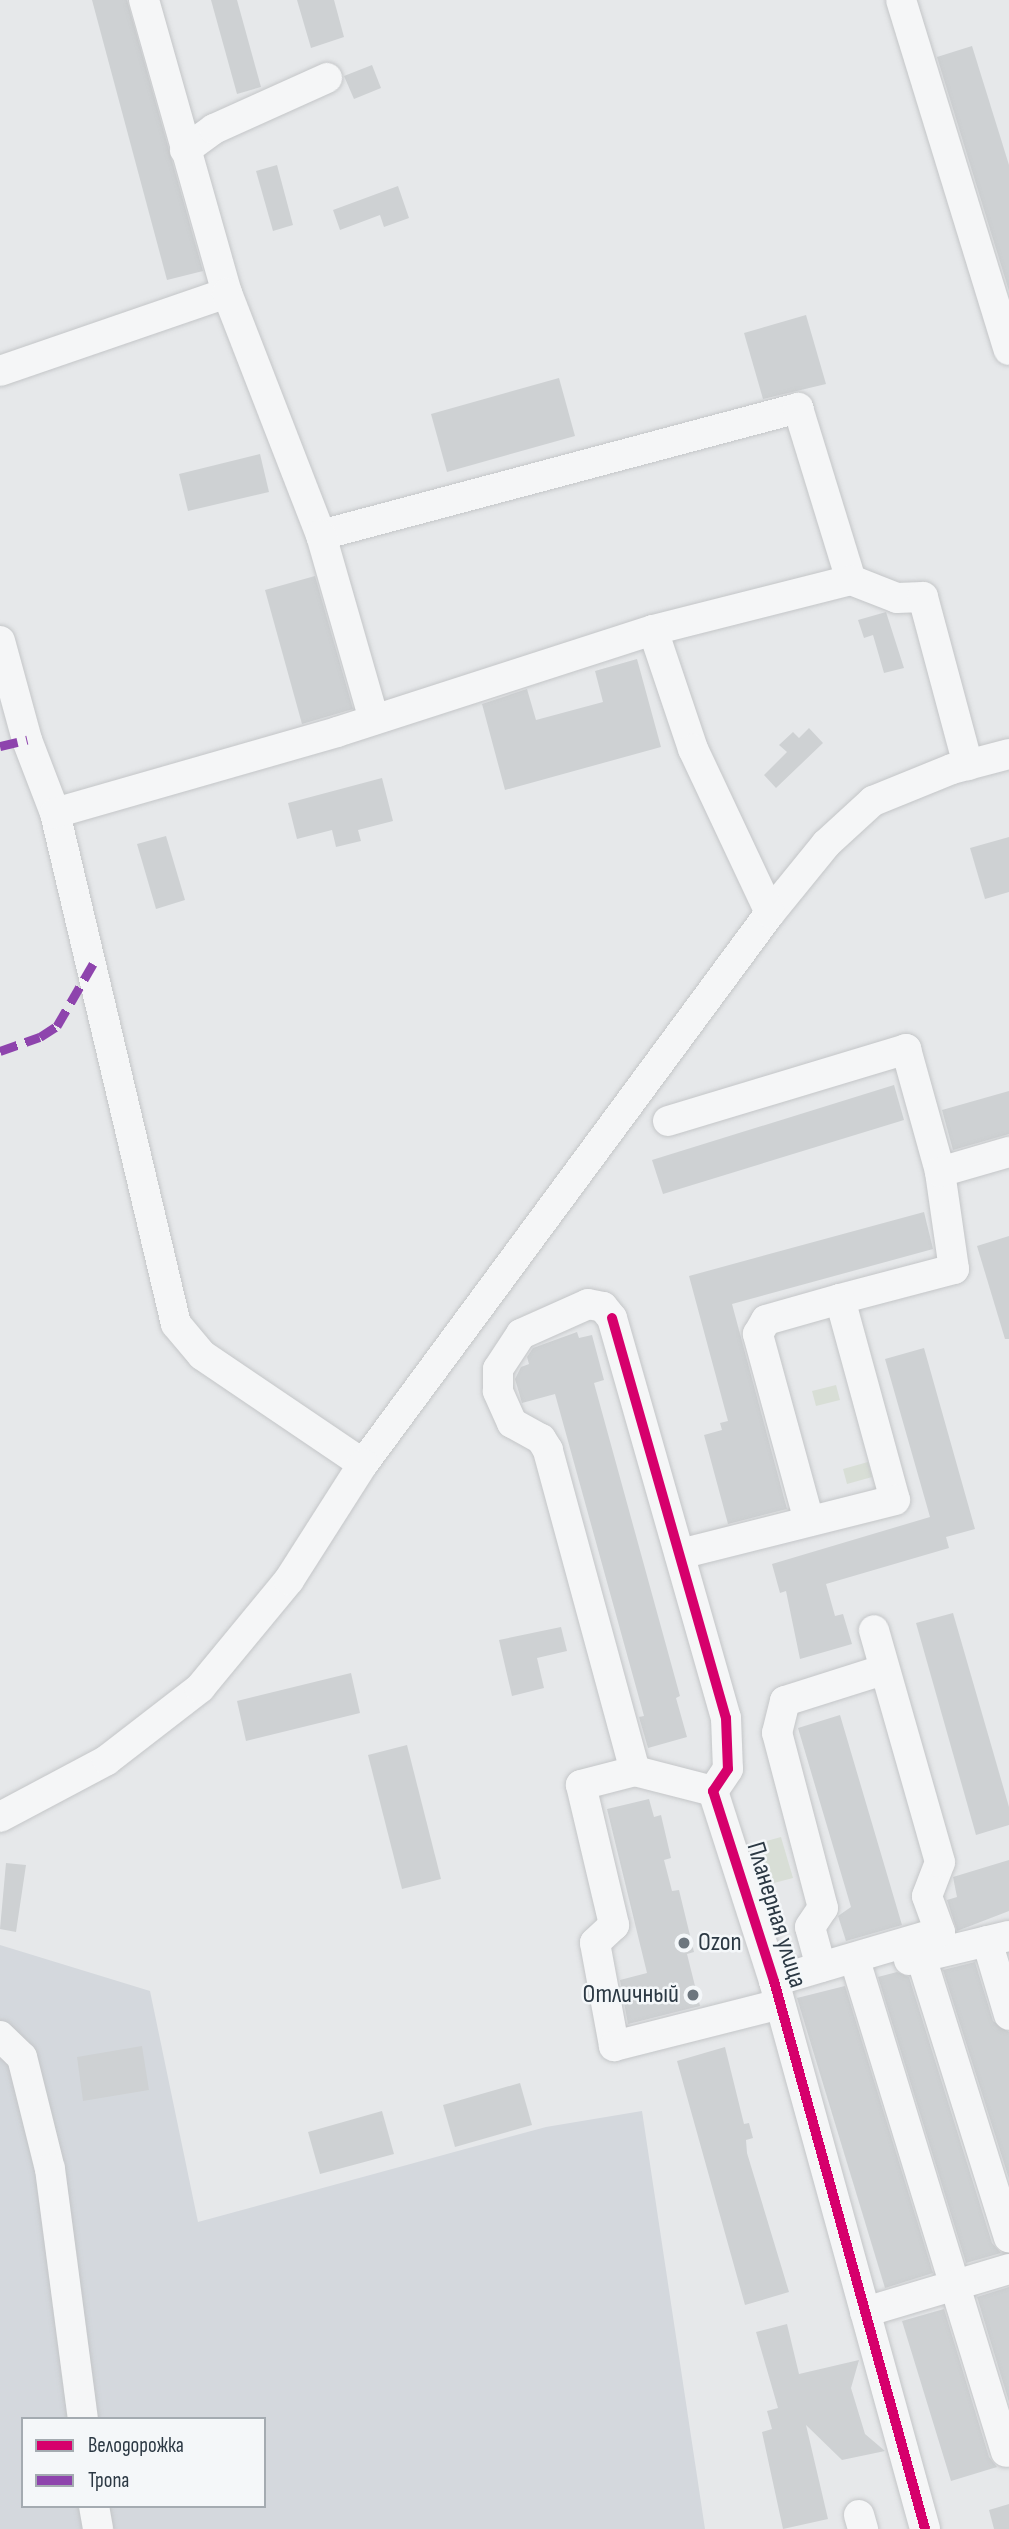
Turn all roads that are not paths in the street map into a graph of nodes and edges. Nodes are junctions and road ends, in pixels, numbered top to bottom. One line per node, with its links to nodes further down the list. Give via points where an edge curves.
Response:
1 (144, 0): 4 (street)
2 (908, 2): 6 (street)
3 (327, 78): 4 (street, via 214,129)
4 (186, 150): 5 (street)
5 (227, 293): 8 (street); 9 (street)
6 (1002, 300): 7 (street)
7 (1009, 350)
8 (0, 371)
9 (321, 535): 10 (street, via 798,408); 13 (street)
10 (851, 580): 11 (street); 15 (street, via 897,598 923,597)
11 (653, 630): 13 (street); 17 (street, via 693,749)
12 (0, 641): 16 (street, via 27,740)
13 (374, 720): 16 (street)
14 (1009, 754): 15 (street)
15 (968, 765): 17 (street, via 873,801 826,844)
16 (55, 813): 22 (street, via 176,1324 202,1355)
17 (770, 913): 22 (street)
18 (668, 1121): 20 (street, via 906,1049)
19 (1009, 1153): 20 (street)
20 (940, 1172): 21 (street, via 954,1269)
21 (840, 1299): 23 (street, via 766,1320 758,1334); 23 (street, via 895,1500)
22 (363, 1464): 29 (street, via 289,1580 200,1688 107,1760)
23 (809, 1521): 24 (street)
24 (680, 1555): 27 (street, via 611,1318 603,1307 588,1304 521,1334 498,1369 498,1391 512,1423 541,1439 548,1450); 28 (street, via 726,1718 728,1769)
25 (874, 1630): 26 (street)
26 (883, 1670): 32 (street, via 785,1702 777,1733 823,1908 810,1927); 32 (street, via 940,1862 927,1896 940,1932)
27 (635, 1771): 28 (street); 34 (street, via 581,1785 614,1925 594,1943 614,2046)
28 (713, 1791): 34 (street, Планерная улица)
29 (0, 1816)
30 (998, 1939): 31 (street); 35 (street)
31 (921, 1957): 33 (street); 37 (street)
32 (821, 1967): 34 (street)
33 (858, 1970): 34 (street); 39 (street)
34 (777, 1992): 40 (street, Планерная улица)
35 (1009, 2015)
36 (0, 2036): 41 (street, via 22,2057 50,2169)
37 (1009, 2238)
38 (1009, 2269): 39 (street)
39 (955, 2285): 40 (street); 42 (street)
40 (865, 2312): 45 (street, Планерная улица)
41 (83, 2417)
42 (1006, 2452)
43 (94, 2508): 44 (street)
44 (98, 2529)
45 (925, 2529)

